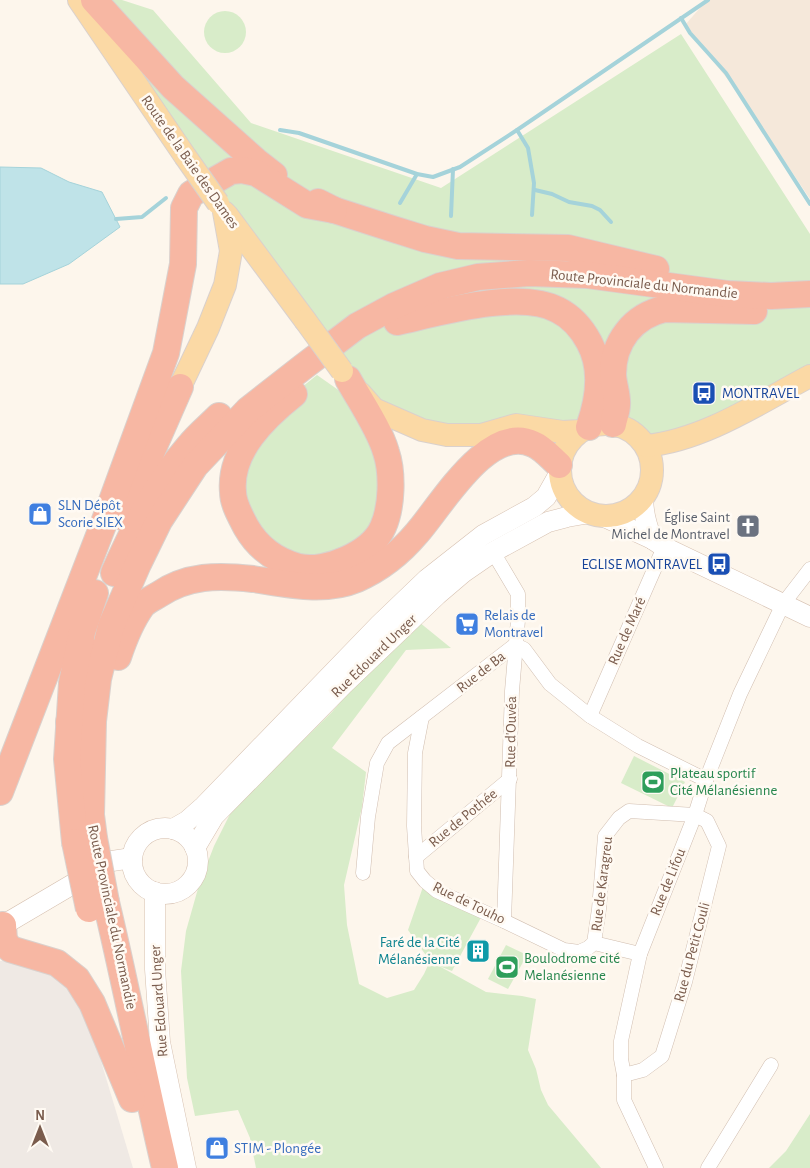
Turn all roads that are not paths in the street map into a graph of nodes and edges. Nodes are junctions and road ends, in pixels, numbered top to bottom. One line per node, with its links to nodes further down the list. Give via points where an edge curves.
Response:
1 (79, 0): 3 (main road, Route de la Baie des Dames, bridge)
2 (94, 0): 4 (highway, via 173,87 256,161 285,183)
3 (221, 207): 11 (main road, Route de la Baie des Dames, bridge); 14 (main road, via 231,251 225,285)
4 (334, 210): 5 (highway, via 458,246 568,248); 23 (highway, via 307,205 256,173 242,170 231,171 191,194 184,208 184,264 166,353)
5 (656, 269): 6 (highway, Route Provinciale du Normandie, via 744,279); 33 (highway, Route Provinciale du Normandie, via 540,259 486,262 438,273 355,308 273,367 189,446 134,528 97,620)
6 (810, 277)
7 (699, 289): 8 (highway, Route Provinciale du Normandie, via 762,296); 10 (highway, via 497,286 465,292 421,307); 11 (highway, Route Provinciale du Normandie, via 587,275 528,273 478,277 440,286 394,306 357,326)
8 (810, 294)
9 (810, 308): 16 (highway, via 759,311 664,309 644,316 622,337 617,348 613,374 618,404)
10 (397, 322): 12 (highway, via 317,375 276,408 246,442 236,466 232,493 250,534 266,552 301,567 327,566 365,548 376,538 387,514 391,487 386,451); 16 (highway, via 505,302 556,309 572,319 593,349 599,385)
11 (326, 349): 12 (main road, Route de la Baie des Dames, bridge); 39 (highway, Route Provinciale du Normandie, via 248,410 195,466 159,521 110,626 92,721)
12 (345, 375): 15 (main road)
13 (810, 376): 17 (main road)
14 (180, 387): 23 (main road); 33 (highway, via 118,529 82,632 72,683)
15 (374, 409): 16 (main road, via 422,430 447,435 481,435 516,425 563,432); 27 (highway, via 398,450 403,471 405,491 401,516 389,541 364,564 346,571 304,578)
16 (594, 427): 18 (main road, via 624,427); 19 (main road, via 570,440)
17 (689, 437): 18 (main road); 20 (main road)
18 (646, 446): 20 (main road)
19 (559, 470): 22 (main road, via 568,498 578,507); 27 (highway, via 544,451 532,443 513,441 501,445 484,453 395,556 369,573 331,586 306,587); 38 (main road, Rue Edouard Unger, via 546,497 483,535 427,579 204,806)
20 (652, 473): 21 (main road)
21 (643, 497): 22 (main road, via 624,512); 24 (main road, via 646,525)
22 (595, 514): 24 (main road); 25 (main road, Rue Edouard Unger, via 548,522)
23 (105, 520): 36 (highway)
24 (658, 543): 28 (main road); 31 (street, Rue de Maré)
25 (492, 552): 30 (street, Rue d'Ouvéa, via 518,594); 40 (main road, Rue Edouard Unger, via 437,595 344,684 214,816)
26 (810, 569): 28 (street, Rue de Lifou)
27 (252, 579): 39 (highway, via 191,580 172,585 143,605 125,636 112,678)
28 (783, 604): 29 (main road); 35 (street, Rue de Lifou, via 740,694)
29 (810, 617)
30 (515, 645): 31 (street, Rue de Ba, via 524,649 550,684); 32 (street, Rue de Ba); 34 (street, Rue d'Ouvéa)
31 (590, 716): 35 (street, Rue de Ba, via 638,746)
32 (422, 717): 41 (street, Rue de Touho, via 415,753); 43 (street, Rue de Ba, via 388,744 377,763 368,816)
33 (69, 722): 39 (highway, via 67,759)
34 (510, 780): 41 (street, Rue de Pothée); 46 (street, Rue d'Ouvéa)
35 (706, 780): 37 (street, Rue de Lifou)
36 (0, 792)
37 (695, 815): 48 (street, Rue de Karagreu, via 629,811 618,818 605,836); 50 (street, Rue de Lifou); 53 (street, Rue du Petit Couli, via 707,821 719,846 685,982 662,1056 643,1070)
38 (173, 829): 40 (main road, via 187,836); 42 (main road, via 156,829 143,835)
39 (86, 832): 45 (highway, Route Provinciale du Normandie, bridge)
40 (195, 848): 44 (main road, via 198,858 193,879 176,892)
41 (416, 857): 46 (street, Rue de Touho, via 417,871 437,891)
42 (132, 858): 44 (main road, via 132,869 137,879); 47 (main road, via 112,860)
43 (364, 874)
44 (155, 892): 57 (main road, Rue Edouard Unger, via 155,969 160,1042)
45 (97, 906): 54 (highway, Route Provinciale du Normandie); 56 (highway, Route Provinciale du Normandie, via 125,983)
46 (504, 921): 48 (street, Rue de Touho, via 564,950 579,952)
47 (1, 926): 49 (highway, via 10,949)
48 (594, 943): 50 (street)
49 (30, 954): 51 (highway); 54 (highway, via 57,963 77,979 92,1003)
50 (640, 954): 53 (street, Rue de Lifou, via 621,1041)
51 (0, 956)
52 (770, 1065): 59 (street)
53 (624, 1075): 58 (street, Rue de Lifou, via 624,1100)
54 (132, 1099): 55 (highway, Route Provinciale du Normandie)
55 (148, 1168)
56 (165, 1168)
57 (186, 1168)
58 (656, 1168)
59 (708, 1168)

